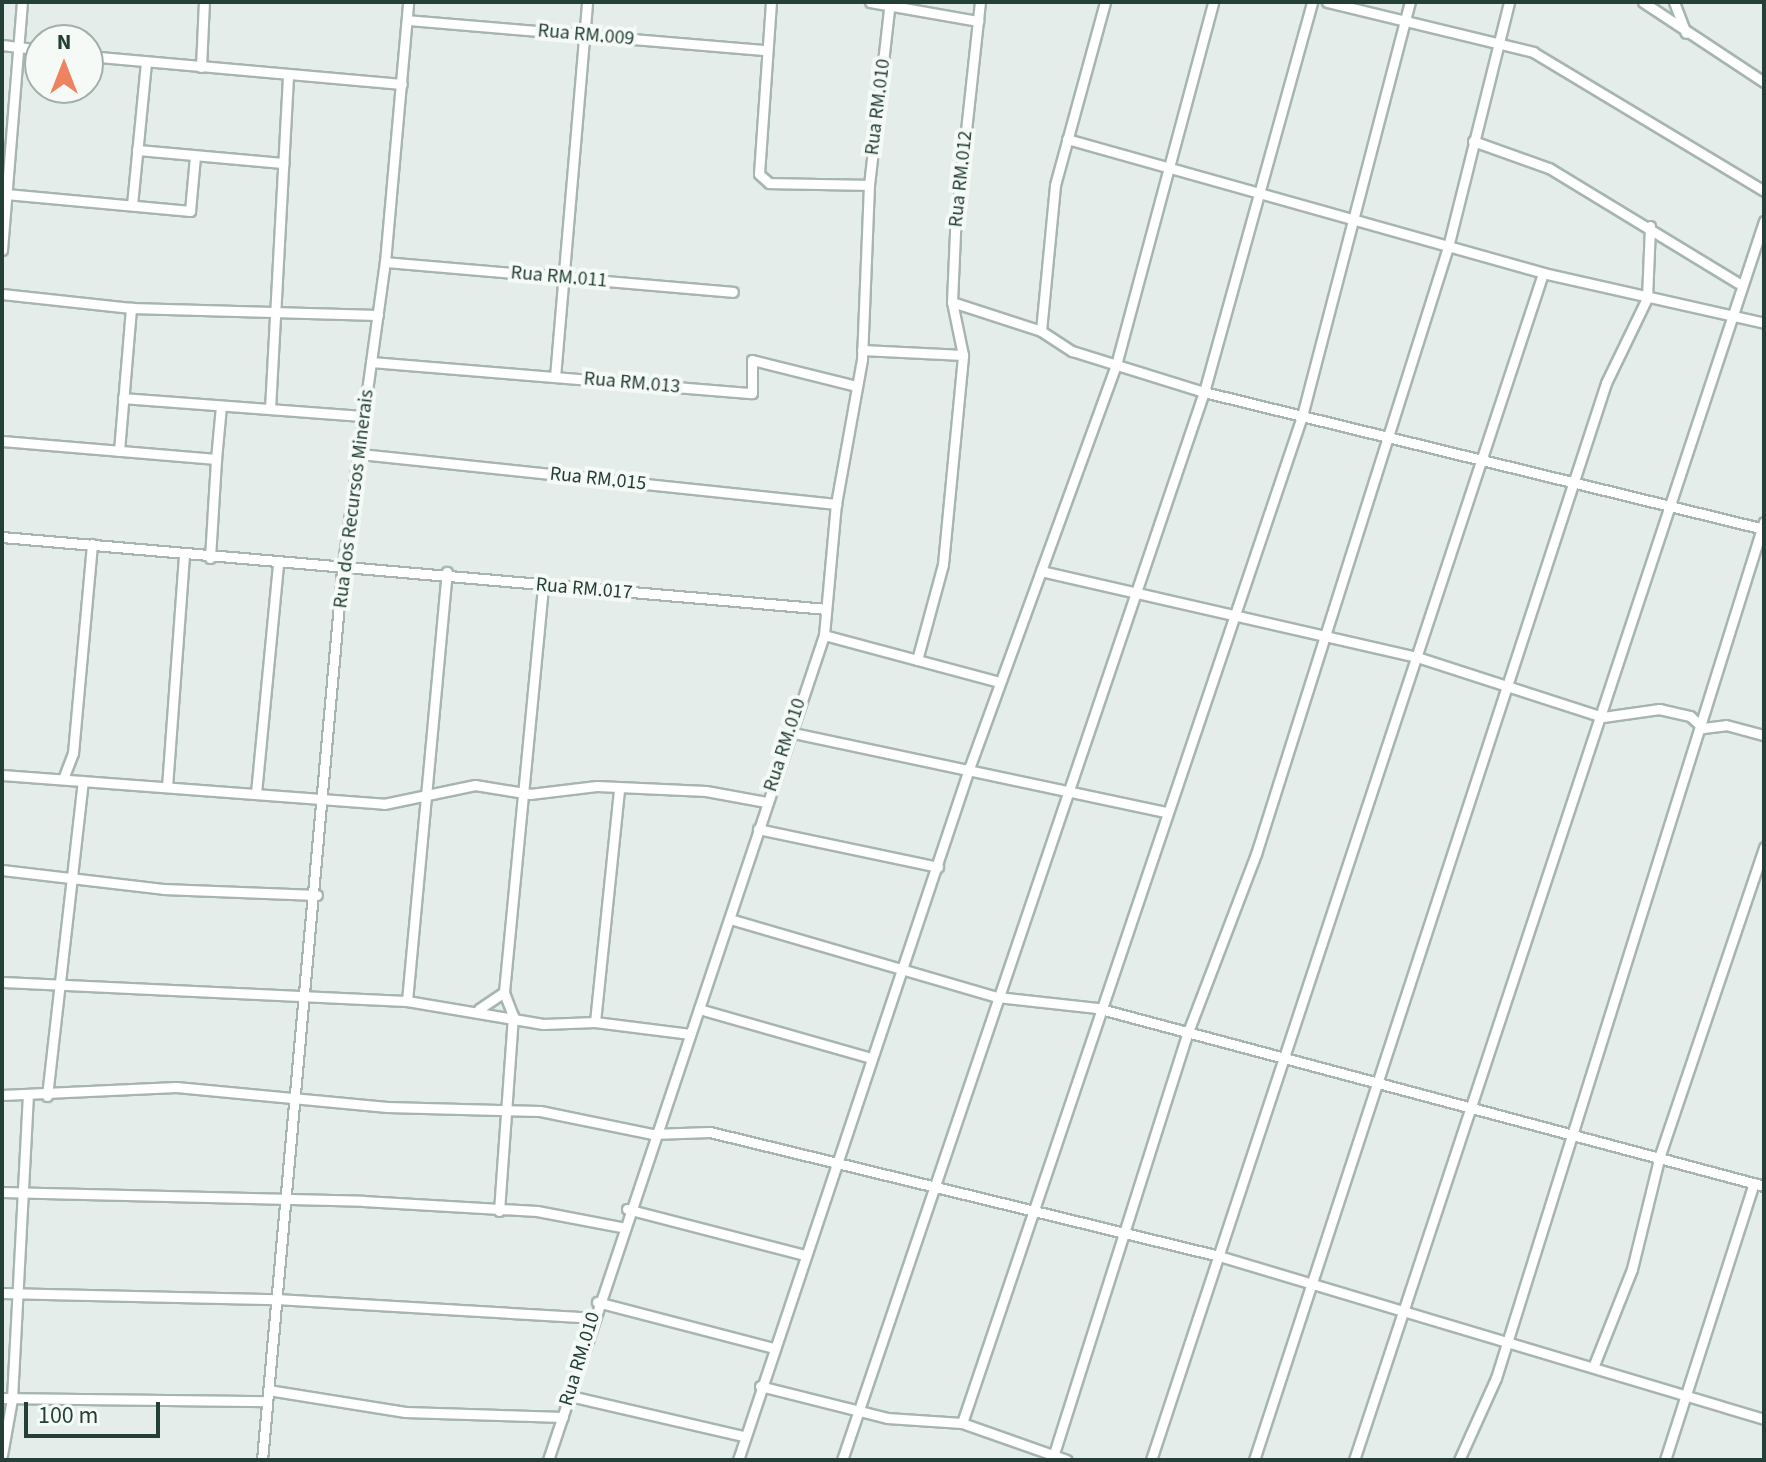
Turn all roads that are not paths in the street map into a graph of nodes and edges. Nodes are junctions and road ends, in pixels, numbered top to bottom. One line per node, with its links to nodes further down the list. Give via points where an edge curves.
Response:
1 (22, 2): 24 (street)
2 (204, 2): 29 (street)
3 (408, 2): 17 (street, Rua dos Recursos Minerais)
4 (587, 2): 20 (street)
5 (771, 2): 26 (street)
6 (870, 2): 16 (street)
7 (980, 2): 18 (street, Rua RM.012)
8 (1105, 2): 33 (street)
9 (1213, 2): 38 (street)
10 (1312, 2): 42 (street)
11 (1327, 2): 19 (street)
12 (1410, 2): 19 (street)
13 (1509, 2): 22 (street)
14 (1643, 2): 21 (street)
15 (1674, 2): 21 (street)
16 (889, 5): 18 (street); 39 (street, Rua RM.010)
17 (407, 20): 20 (street, Rua RM.009); 32 (street, Rua dos Recursos Minerais)
18 (978, 21): 56 (street, Rua RM.012)
19 (1405, 21): 22 (street); 44 (street)
20 (585, 34): 26 (street, Rua RM.009); 51 (street)
21 (1686, 35): 31 (street)
22 (1496, 43): 34 (street); 40 (street, via 1560,64)
23 (2, 45): 24 (street)
24 (17, 47): 25 (street); 41 (street)
25 (24, 48)
26 (765, 50): 39 (street, via 759,174 769,183)
27 (104, 58): 28 (street)
28 (146, 63): 29 (street); 35 (street)
29 (201, 67): 30 (street)
30 (288, 75): 32 (street); 37 (street)
31 (1764, 82)
32 (402, 84): 49 (street, Rua dos Recursos Minerais)
33 (1067, 139): 38 (street); 62 (street, via 1055,185)
34 (1473, 141): 46 (street, via 1549,168); 47 (street)
35 (137, 150): 36 (street); 43 (street)
36 (195, 156): 37 (street); 43 (street, via 190,211)
37 (283, 163): 58 (street)
38 (1170, 168): 42 (street); 66 (street)
39 (869, 185): 63 (street, Rua RM.010)
40 (1764, 191)
41 (6, 194): 43 (street); 48 (street)
42 (1261, 194): 44 (street); 69 (street)
43 (132, 205)
44 (1356, 219): 47 (street); 74 (street)
45 (1764, 221): 52 (street)
46 (1650, 226): 52 (street); 55 (street)
47 (1448, 247): 50 (street); 75 (street)
48 (2, 250)
49 (385, 262): 51 (street, Rua RM.011); 59 (street, Rua dos Recursos Minerais)
50 (1543, 273): 55 (street); 80 (street)
51 (563, 278): 53 (street, Rua RM.011); 67 (street)
52 (1738, 283): 60 (street)
53 (733, 292)
54 (2, 294): 57 (street)
55 (1647, 298): 60 (street); 81 (street, via 1606,383)
56 (952, 302): 62 (street); 64 (street, Rua RM.012)
57 (131, 308): 58 (street); 70 (street)
58 (275, 314): 59 (street); 72 (street)
59 (378, 315): 65 (street, Rua dos Recursos Minerais)
60 (1727, 315): 61 (street); 83 (street, via 1697,442)
61 (1764, 323)
62 (1041, 331): 66 (street, via 1072,351)
63 (862, 350): 64 (street); 68 (street, Rua RM.010)
64 (963, 355): 100 (street, Rua RM.012, via 943,564)
65 (371, 362): 67 (street, Rua RM.013); 73 (street, Rua dos Recursos Minerais)
66 (1116, 365): 69 (street); 91 (street)
67 (555, 377): 68 (street, Rua RM.013, via 752,393 752,360)
68 (856, 386): 82 (street, Rua RM.010)
69 (1204, 392): 74 (street); 94 (street)
70 (123, 398): 71 (street); 77 (street)
71 (221, 406): 72 (street); 79 (street)
72 (270, 409): 73 (street)
73 (364, 416): 78 (street, Rua dos Recursos Minerais)
74 (1302, 416): 75 (street); 96 (street)
75 (1387, 440): 80 (street); 98 (street)
76 (2, 441): 77 (street)
77 (119, 451): 79 (street)
78 (360, 454): 82 (street, Rua RM.015); 90 (street, Rua dos Recursos Minerais)
79 (216, 459): 88 (street)
80 (1487, 461): 81 (street); 99 (street)
81 (1577, 485): 83 (street); 102 (street)
82 (836, 504): 95 (street, Rua RM.010)
83 (1672, 504): 84 (street); 103 (street)
84 (1763, 527): 104 (street)
85 (2, 537): 86 (street, Rua RM.017)
86 (92, 544): 87 (street, Rua RM.017); 109 (street, via 73,753)
87 (184, 556): 88 (street, Rua RM.017); 111 (street)
88 (210, 558): 89 (street, Rua RM.017)
89 (278, 564): 90 (street, Rua RM.017); 113 (street)
90 (342, 571): 92 (street, Rua RM.017); 117 (street, Rua dos Recursos Minerais)
91 (1041, 571): 94 (street); 101 (street)
92 (447, 572): 93 (street, Rua RM.017); 116 (street)
93 (543, 586): 95 (street, Rua RM.017); 114 (street)
94 (1133, 596): 96 (street); 115 (street)
95 (826, 609): 97 (street, Rua RM.010)
96 (1233, 619): 98 (street); 119 (street)
97 (824, 635): 100 (street); 105 (street, Rua RM.010)
98 (1321, 638): 99 (street); 139 (street, via 1256,854)
99 (1417, 657): 102 (street); 141 (street)
100 (917, 660): 101 (street)
101 (1000, 682): 107 (street)
102 (1513, 684): 103 (street); 143 (street)
103 (1603, 717): 104 (street, via 1617,709 1659,709 1690,716); 148 (street)
104 (1703, 728): 106 (street, via 1726,725); 150 (street)
105 (789, 732): 107 (street); 118 (street, Rua RM.010)
106 (1764, 735)
107 (970, 766): 115 (street); 122 (street)
108 (2, 775): 109 (street)
109 (63, 779): 110 (street)
110 (83, 781): 111 (street); 124 (street)
111 (167, 787): 113 (street)
112 (619, 789): 114 (street); 118 (street); 138 (street)
113 (256, 793): 117 (street)
114 (521, 793): 116 (street, via 475,785); 130 (street)
115 (1068, 794): 119 (street); 132 (street)
116 (426, 795): 117 (street, via 384,804); 133 (street)
117 (327, 800): 125 (street, Rua dos Recursos Minerais)
118 (766, 802): 120 (street, Rua RM.010)
119 (1165, 812): 134 (street)
120 (758, 829): 122 (street); 126 (street, Rua RM.010)
121 (1764, 847): 152 (street)
122 (938, 867): 127 (street)
123 (2, 870): 124 (street)
124 (72, 876): 125 (street, via 163,889); 129 (street)
125 (317, 895): 131 (street, Rua dos Recursos Minerais)
126 (730, 919): 127 (street); 136 (street, Rua RM.010)
127 (904, 965): 132 (street); 142 (street)
128 (2, 982): 129 (street)
129 (59, 983): 131 (street); 146 (street)
130 (504, 992): 135 (street); 137 (street)
131 (306, 997): 133 (street); 147 (street, Rua dos Recursos Minerais)
132 (997, 997): 134 (street); 155 (street)
133 (407, 1001): 135 (street)
134 (1097, 1008): 139 (street); 159 (street)
135 (479, 1009): 137 (street)
136 (699, 1009): 140 (street, Rua RM.010); 142 (street)
137 (513, 1016): 138 (street, via 543,1024); 149 (street)
138 (595, 1022): 140 (street)
139 (1188, 1032): 141 (street); 163 (street)
140 (690, 1034): 151 (street, Rua RM.010)
141 (1282, 1056): 143 (street); 165 (street)
142 (871, 1058): 153 (street)
143 (1378, 1081): 148 (street); 166 (street)
144 (2, 1095): 145 (street)
145 (28, 1095): 146 (street); 157 (street)
146 (47, 1096): 147 (street, via 176,1087)
147 (295, 1100): 149 (street); 158 (street, Rua dos Recursos Minerais)
148 (1472, 1106): 150 (street); 171 (street)
149 (507, 1111): 151 (street); 161 (street)
150 (1567, 1133): 152 (street); 173 (street)
151 (652, 1134): 153 (street, via 710,1132); 160 (street, Rua RM.010)
152 (1660, 1155): 154 (street); 175 (street, via 1644,1230)
153 (838, 1159): 155 (street); 164 (street)
154 (1759, 1184): 178 (street)
155 (933, 1185): 159 (street); 182 (street)
156 (2, 1192): 157 (street)
157 (25, 1192): 158 (street); 167 (street)
158 (285, 1197): 161 (street); 169 (street, Rua dos Recursos Minerais)
159 (1033, 1207): 163 (street); 185 (street)
160 (627, 1209): 162 (street, Rua RM.010); 164 (street)
161 (499, 1211): 162 (street, via 580,1216)
162 (621, 1227): 170 (street, Rua RM.010)
163 (1125, 1230): 165 (street); 188 (street)
164 (805, 1255): 174 (street)
165 (1219, 1256): 166 (street); 194 (street)
166 (1313, 1284): 171 (street); 195 (street)
167 (18, 1291): 168 (street); 169 (street); 180 (street)
168 (2, 1293)
169 (276, 1299): 172 (street); 177 (street, Rua dos Recursos Minerais)
170 (597, 1302): 172 (street, Rua RM.010); 174 (street)
171 (1408, 1312): 173 (street); 196 (street)
172 (592, 1318): 179 (street, Rua RM.010)
173 (1504, 1339): 175 (street); 197 (street, via 1496,1378)
174 (773, 1348): 176 (street)
175 (1594, 1365): 178 (street)
176 (760, 1386): 182 (street); 186 (street)
177 (268, 1390): 181 (street, Rua dos Recursos Minerais); 183 (street, via 405,1412)
178 (1690, 1393): 184 (street); 198 (street)
179 (570, 1396): 183 (street, Rua RM.010); 186 (street)
180 (7, 1398): 181 (street); 187 (street)
181 (266, 1401): 189 (street, Rua dos Recursos Minerais)
182 (859, 1411): 185 (street); 192 (street)
183 (563, 1417): 190 (street, Rua RM.010)
184 (1764, 1419)
185 (962, 1423): 188 (street)
186 (743, 1436): 191 (street)
187 (2, 1455)
188 (1052, 1458): 193 (street)
189 (262, 1460)
190 (548, 1460)
191 (738, 1460)
192 (842, 1460)
193 (1067, 1460)
194 (1151, 1460)
195 (1254, 1460)
196 (1354, 1460)
197 (1459, 1460)
198 (1665, 1460)

